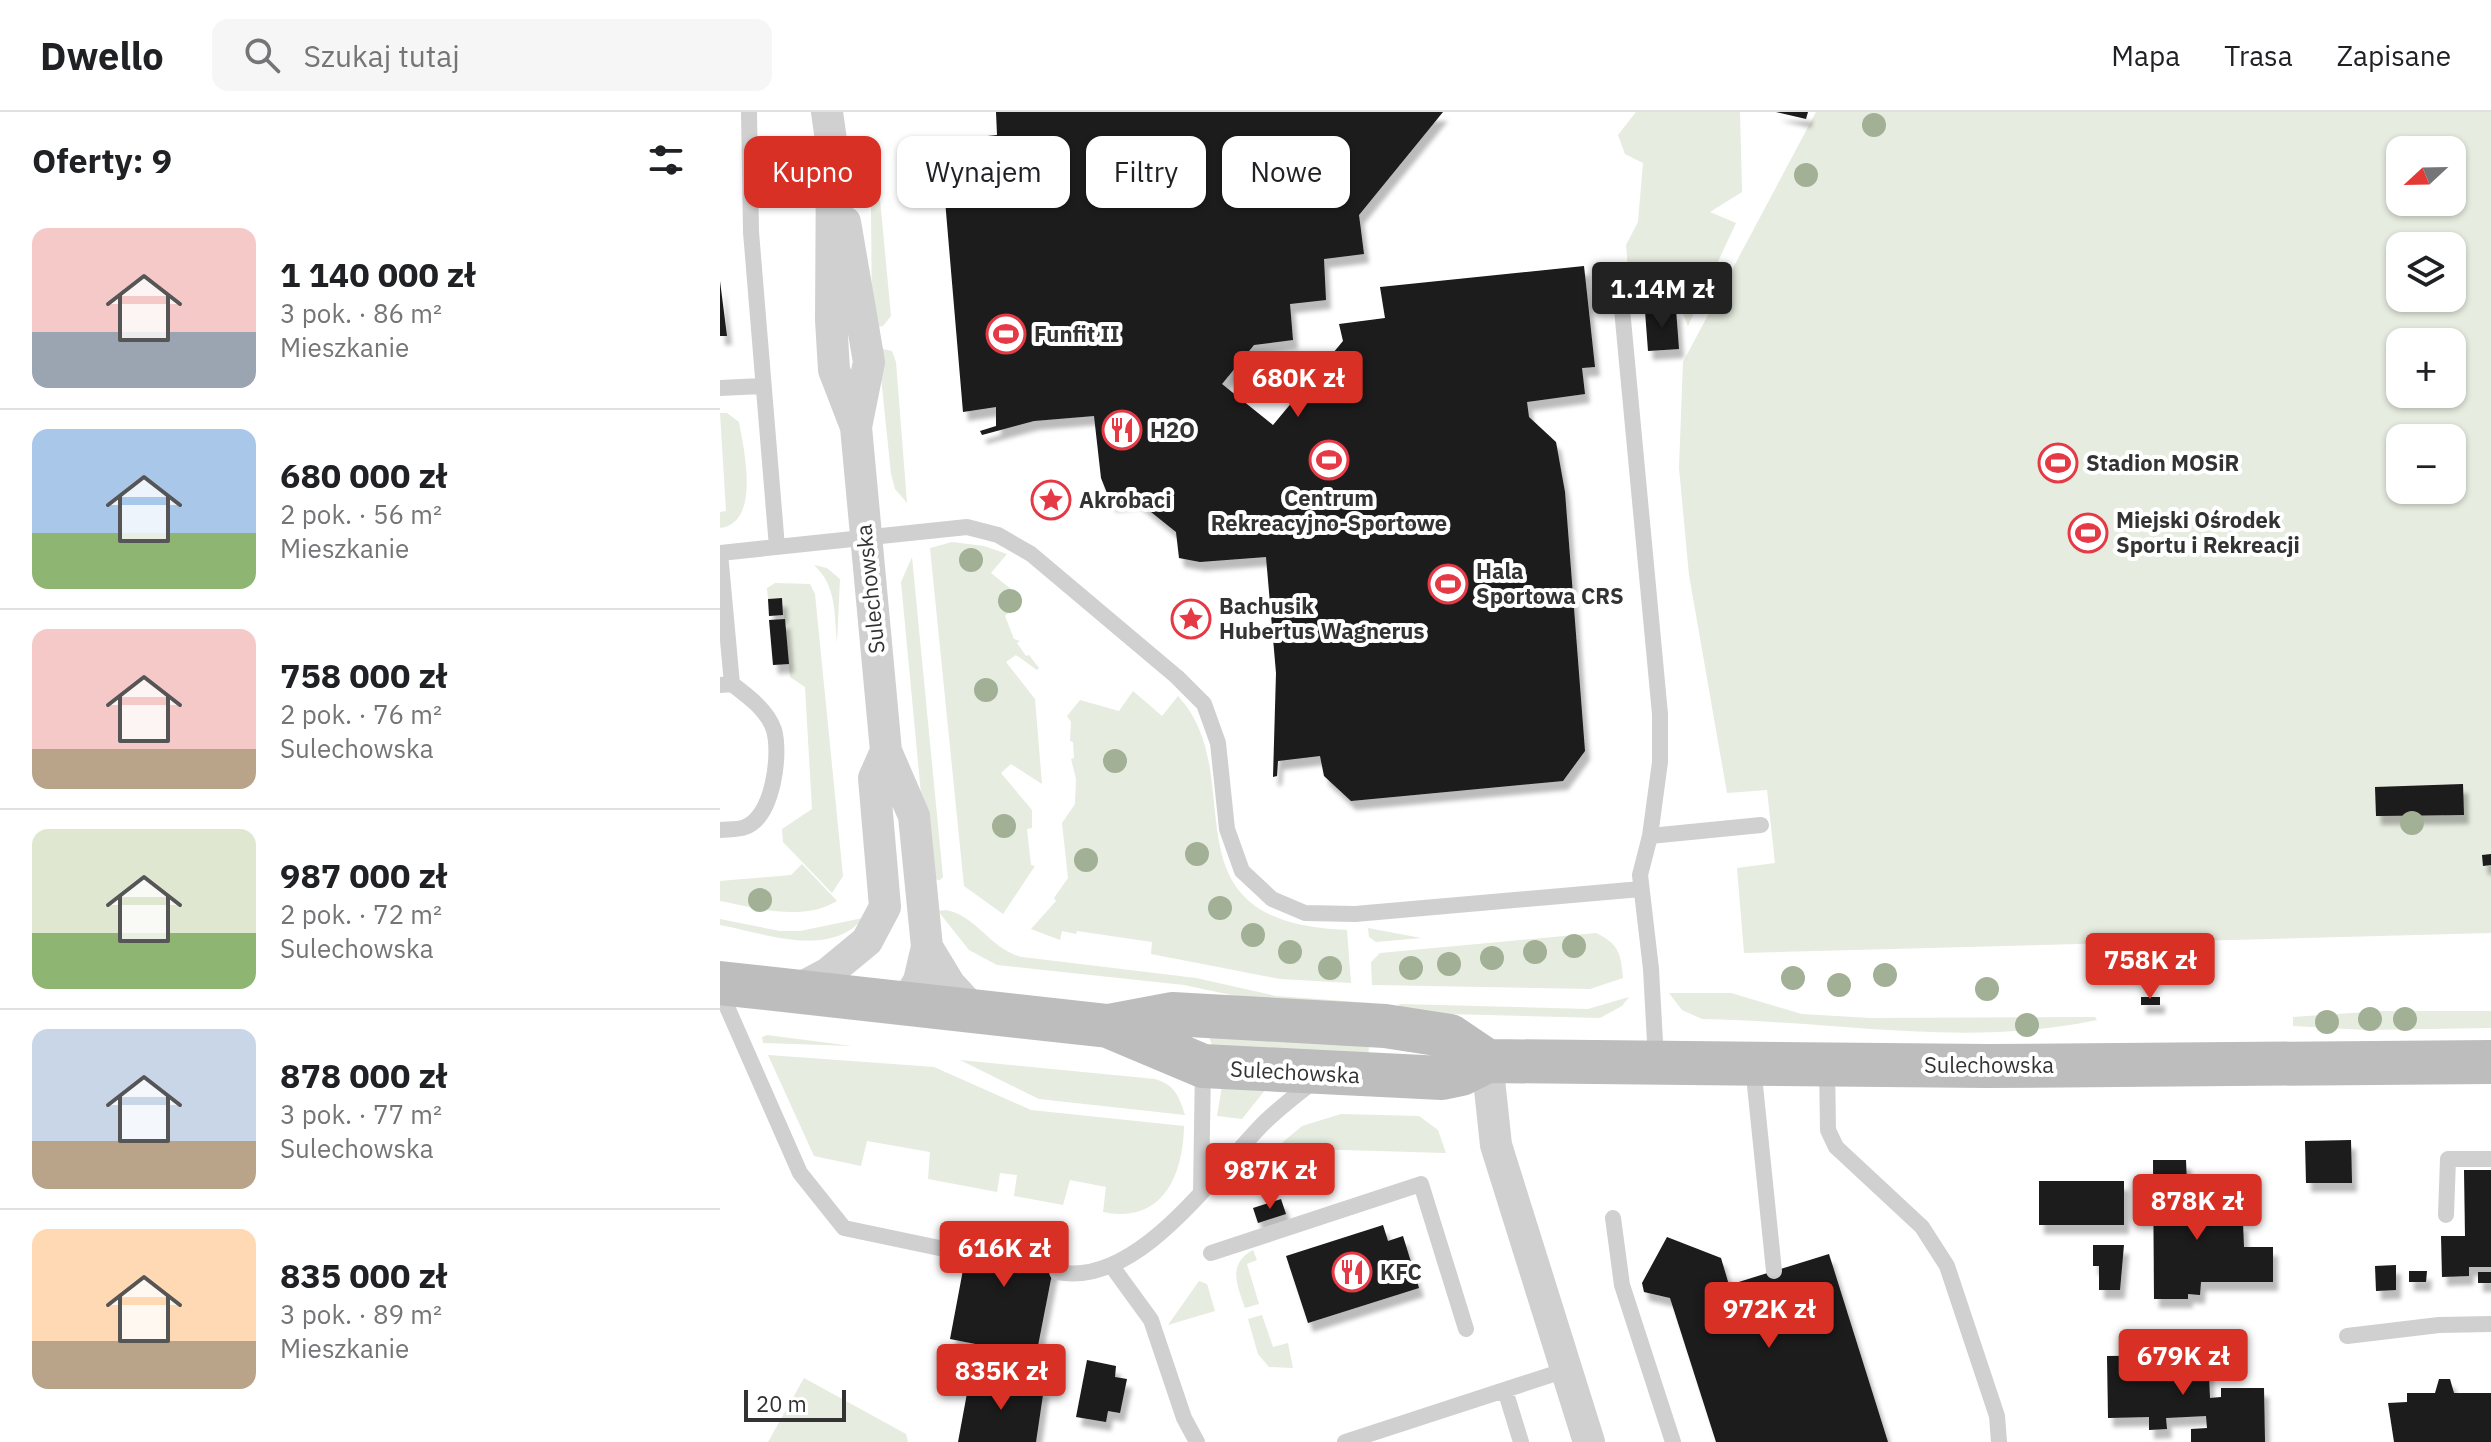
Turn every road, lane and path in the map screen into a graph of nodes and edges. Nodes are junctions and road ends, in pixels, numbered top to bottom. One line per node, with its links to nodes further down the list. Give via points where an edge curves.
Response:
1 (749, 112): 4 (lane)
2 (827, 112): 6 (street, Sulechowska, via 869,362 856,427)
3 (1622, 309): 13 (lane, via 1660,714)
4 (762, 386): 5 (lane); 7 (lane)
5 (720, 388)
6 (864, 537): 7 (lane); 10 (street, Sulechowska); 14 (lane, via 967,527 998,535 1031,554 1177,677 1204,704 1218,743 1227,829 1242,871 1272,899 1305,913 1355,914)
7 (777, 547): 8 (lane, via 720,553)
8 (724, 639): 9 (lane)
9 (726, 685): 12 (lane, via 755,701 774,729 777,762 775,781 758,817 746,827)
10 (886, 751): 15 (street, Sulechowska, via 914,816); 18 (street, Sulechowska, via 874,778 885,907 867,941 827,974)
11 (1761, 825): 13 (lane)
12 (720, 830)
13 (1650, 836): 14 (lane)
14 (1641, 889): 24 (lane)
15 (927, 947): 19 (street, Sulechowska, via 919,981); 20 (street, Sulechowska, via 950,985)
16 (720, 983): 18 (street, Sulechowska)
17 (720, 991): 34 (lane, via 800,1173 844,1228)
18 (795, 991): 19 (street, Sulechowska)
19 (904, 1006): 20 (street, Sulechowska)
20 (976, 1013): 21 (street, Sulechowska)
21 (1108, 1026): 22 (street, Sulechowska); 22 (street, Sulechowska)
22 (1186, 1037): 23 (street, Sulechowska, via 1440,1033); 28 (street, Sulechowska); 30 (lane)
23 (1487, 1061): 24 (street, Sulechowska); 28 (street, Sulechowska, via 1442,1078); 41 (street, via 1496,1145)
24 (1656, 1062): 26 (street, Sulechowska)
25 (2491, 1062): 27 (street, Sulechowska)
26 (1753, 1063): 27 (street, Sulechowska); 36 (lane)
27 (1827, 1064): 48 (lane, via 1828,1130 1836,1147 1922,1227 1947,1266 1997,1416)
28 (1323, 1074): 30 (lane, via 1261,1125)
29 (2491, 1159): 31 (lane, via 2448,1159)
30 (1201, 1192): 35 (lane, via 1170,1226)
31 (2446, 1215)
32 (1613, 1218): 47 (lane, via 1622,1285)
33 (1211, 1253): 39 (lane, via 1421,1184)
34 (968, 1254)
35 (1111, 1265): 37 (lane, via 1085,1274); 43 (lane, via 1151,1320)
36 (1774, 1271)
37 (1057, 1272)
38 (2491, 1324): 40 (lane)
39 (1466, 1329)
40 (2347, 1336)
41 (1566, 1370): 42 (lane); 46 (street)
42 (1505, 1390): 44 (lane); 45 (lane)
43 (1197, 1442)
44 (1345, 1442)
45 (1521, 1442)
46 (1589, 1442)
47 (1673, 1442)
48 (1999, 1442)

